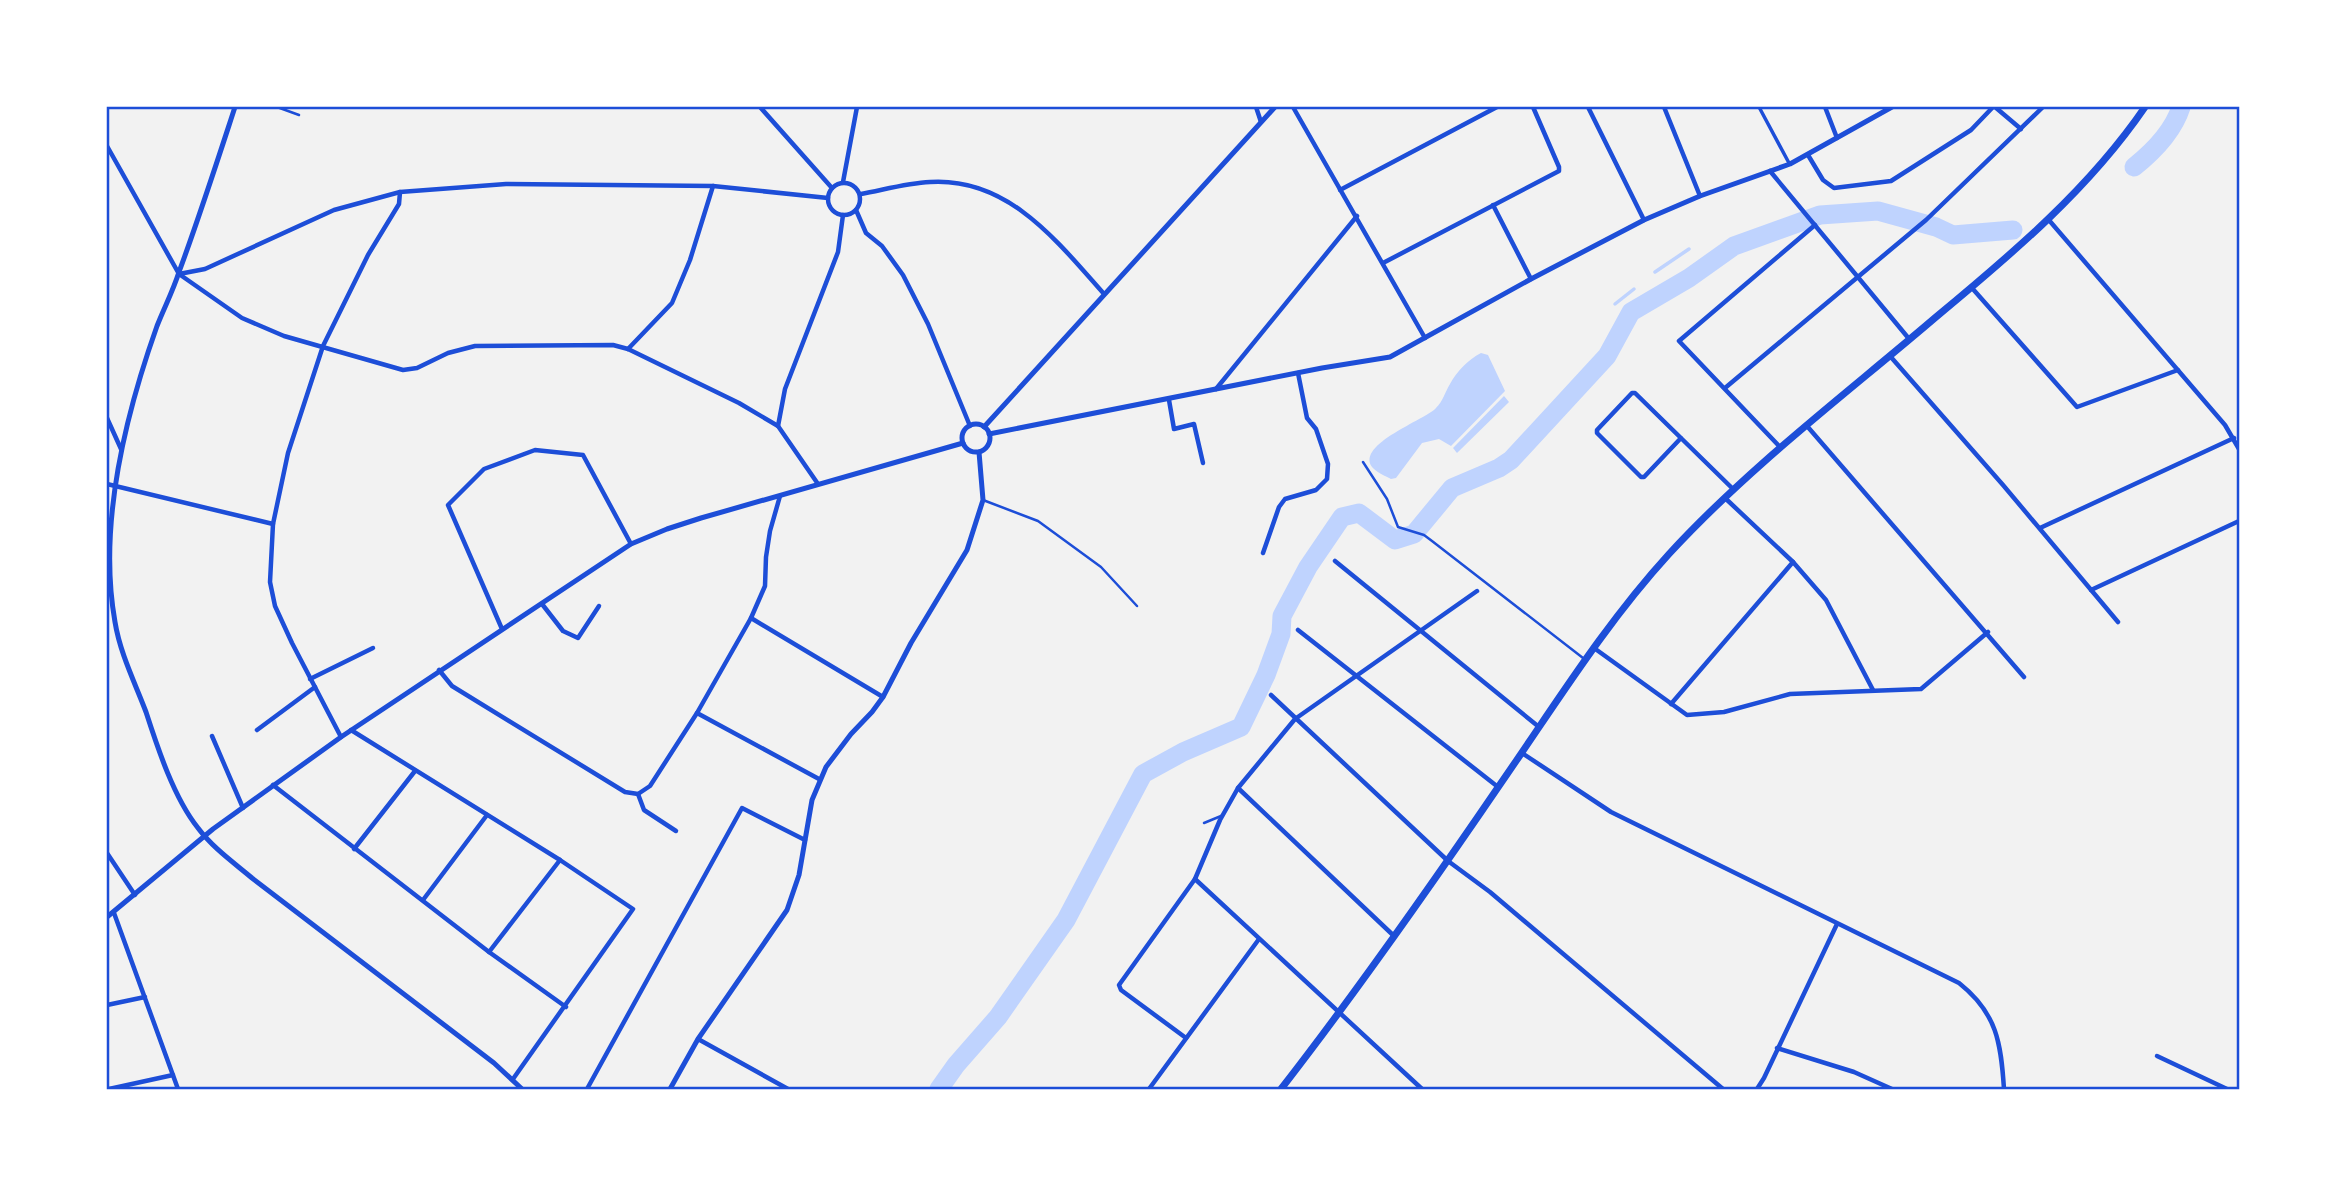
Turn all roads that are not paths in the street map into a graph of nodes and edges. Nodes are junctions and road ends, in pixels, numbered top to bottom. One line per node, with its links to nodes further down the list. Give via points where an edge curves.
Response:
1 (235, 107): 42 (street)
2 (277, 107): 18 (lane)
3 (760, 107): 28 (street)
4 (857, 107): 26 (street)
5 (1256, 107): 19 (street)
6 (1275, 107): 19 (street)
7 (1293, 107): 29 (street)
8 (1497, 107): 29 (street)
9 (1534, 107): 34 (street, via 1559,170)
10 (1588, 107): 39 (street)
11 (1664, 107): 32 (street)
12 (1759, 107): 24 (street)
13 (1825, 107): 21 (street)
14 (1891, 107): 21 (street)
15 (1994, 107): 20 (street); 23 (street, via 1971,130 1891,181 1834,188 1823,180)
16 (2043, 107): 20 (street)
17 (2145, 107): 38 (main road, via 2110,155)
18 (299, 115)
19 (1261, 122): 46 (street)
20 (2021, 129): 43 (street, via 1919,227)
21 (1838, 139): 23 (street)
22 (107, 146): 42 (street)
23 (1808, 155): 24 (street)
24 (1790, 164): 25 (street)
25 (1770, 171): 32 (street); 40 (street)
26 (843, 182): 28 (street); 31 (street, via 854,185)
27 (713, 186): 30 (street, via 506,184); 33 (street); 50 (street, via 672,303)
28 (832, 188): 33 (street)
29 (1340, 190): 37 (street)
30 (400, 192): 42 (street, via 334,210 205,268); 49 (street, via 399,204)
31 (861, 194): 35 (street); 46 (street, via 930,181 989,191 1026,212)
32 (1700, 196): 39 (street)
33 (828, 198): 36 (street, via 831,208)
34 (1493, 205): 41 (street); 44 (street)
35 (856, 210): 36 (street); 58 (street, via 866,233 904,275)
36 (843, 215): 59 (street, via 838,251 789,378)
37 (1357, 216): 41 (street); 55 (street)
38 (2047, 218): 45 (main road); 52 (street)
39 (1644, 220): 44 (street)
40 (1814, 223): 43 (street); 54 (street, via 1679,341)
41 (1383, 263): 47 (street)
42 (179, 274): 49 (street, via 243,318); 68 (street, via 142,373)
43 (1857, 276): 48 (street); 54 (street)
44 (1531, 279): 47 (street)
45 (1972, 288): 48 (main road); 52 (street, via 2077,407)
46 (1104, 294): 60 (street)
47 (1426, 338): 53 (street, via 1390,357)
48 (1910, 340): 51 (main road)
49 (323, 346): 50 (street, via 403,370 475,346 601,344); 80 (street, via 288,453)
50 (628, 349): 59 (street)
51 (1890, 356): 61 (main road); 81 (street)
52 (2178, 370): 63 (street)
53 (1298, 373): 55 (street); 84 (street, via 1307,418 1316,429 1328,464 1327,478 1317,490 1285,499)
54 (1725, 388): 66 (street)
55 (1215, 390): 56 (street)
56 (1169, 400): 62 (street); 71 (street, via 1174,429 1194,424)
57 (107, 418): 68 (street)
58 (970, 425): 60 (street); 65 (street)
59 (778, 426): 73 (street)
60 (984, 426): 62 (street)
61 (1807, 426): 66 (main road); 97 (street)
62 (989, 434): 69 (street, via 987,447)
63 (2234, 438): 67 (street); 81 (street)
64 (1681, 439): 64 (street, via 1635,393 1597,430 1641,477); 75 (street)
65 (962, 443): 69 (street); 73 (street)
66 (1781, 447): 75 (main road)
67 (2239, 449)
68 (122, 452): 74 (street)
69 (979, 452): 78 (street)
70 (1363, 462): 100 (lane, via 1387,499 1398,527 1423,535)
71 (1203, 463)
72 (107, 484): 74 (street)
73 (818, 484): 76 (street)
74 (115, 488): 80 (street); 82 (street)
75 (1732, 489): 77 (main road)
76 (780, 496): 83 (street); 92 (street, via 770,531 765,586)
77 (1724, 497): 86 (street); 99 (main road, via 1638,590)
78 (983, 500): 91 (lane, via 1038,522 1101,567); 108 (street, via 967,550)
79 (2239, 521): 87 (street)
80 (272, 524): 104 (street, via 272,594)
81 (2040, 528): 87 (street)
82 (109, 531): 129 (street, via 117,633 175,787)
83 (631, 544): 89 (street); 94 (street, via 583,455 536,450 484,469 448,505)
84 (1263, 553)
85 (1335, 561): 96 (street)
86 (1793, 562): 106 (street, via 1826,600); 109 (street)
87 (2091, 590): 93 (street)
88 (1477, 591): 96 (street)
89 (542, 604): 90 (street, via 563,631 578,638); 94 (street)
90 (599, 606)
91 (1137, 606)
92 (751, 618): 108 (street); 110 (street)
93 (2119, 622)
94 (502, 629): 101 (street)
95 (1298, 630): 102 (street)
96 (1421, 631): 102 (street); 112 (street)
97 (1988, 632): 103 (street); 106 (street, via 1921,689)
98 (373, 648): 104 (street)
99 (1594, 648): 100 (main road); 109 (street)
100 (1586, 660): 112 (main road)
101 (439, 670): 114 (street); 123 (street, via 452,686 625,792)
102 (1357, 676): 111 (street); 122 (street)
103 (2024, 677)
104 (310, 679): 105 (street)
105 (315, 687): 113 (street); 116 (street)
106 (1873, 690): 109 (street, via 1790,694 1702,715 1687,715)
107 (1271, 695): 111 (street)
108 (883, 697): 119 (street, via 834,754)
109 (1671, 704)
110 (697, 713): 119 (street); 123 (street, via 650,786)
111 (1295, 719): 121 (street); 134 (street)
112 (1539, 727): 117 (main road)
113 (257, 730)
114 (351, 730): 116 (street); 118 (street)
115 (212, 736): 124 (street)
116 (341, 737): 120 (street)
117 (1522, 753): 122 (main road); 140 (street, via 1611,812)
118 (415, 771): 125 (street); 131 (street)
119 (819, 779): 130 (street)
120 (274, 785): 124 (street); 131 (street)
121 (1238, 788): 126 (street); 141 (street)
122 (1498, 788): 134 (main road)
123 (638, 793): 128 (street, via 644,810)
124 (243, 808): 129 (street)
125 (487, 815): 133 (street); 137 (street)
126 (1224, 815): 127 (lane); 135 (street)
127 (1204, 822)
128 (676, 831)
129 (204, 836): 136 (street); 153 (street)
130 (806, 841): 149 (street, via 787,910); 157 (street, via 742,808)
131 (354, 849): 137 (street)
132 (107, 853): 136 (street)
133 (560, 860): 143 (street); 146 (street, via 633,909)
134 (1448, 861): 141 (main road); 163 (street)
135 (1195, 879): 142 (street); 148 (street, via 1120,988)
136 (135, 895): 138 (street)
137 (423, 900): 143 (street)
138 (114, 913): 139 (street); 144 (street)
139 (107, 917)
140 (1838, 924): 150 (street); 166 (street, via 1959,983 1975,996 1996,1030)
141 (1394, 936): 147 (main road)
142 (1259, 939): 147 (street); 148 (street)
143 (489, 952): 146 (street)
144 (145, 998): 145 (street); 152 (street)
145 (107, 1004)
146 (566, 1007): 153 (street)
147 (1339, 1014): 161 (main road); 162 (street)
148 (1186, 1038): 160 (street)
149 (698, 1039): 158 (street); 159 (street)
150 (1777, 1048): 164 (street); 165 (street)
151 (2157, 1056): 167 (street)
152 (173, 1075): 154 (street); 155 (street)
153 (513, 1079): 156 (street)
154 (109, 1089)
155 (178, 1089)
156 (522, 1089)
157 (587, 1089)
158 (670, 1089)
159 (788, 1089)
160 (1149, 1089)
161 (1281, 1089)
162 (1422, 1089)
163 (1723, 1089)
164 (1757, 1089)
165 (1892, 1089)
166 (2004, 1089)
167 (2227, 1089)

